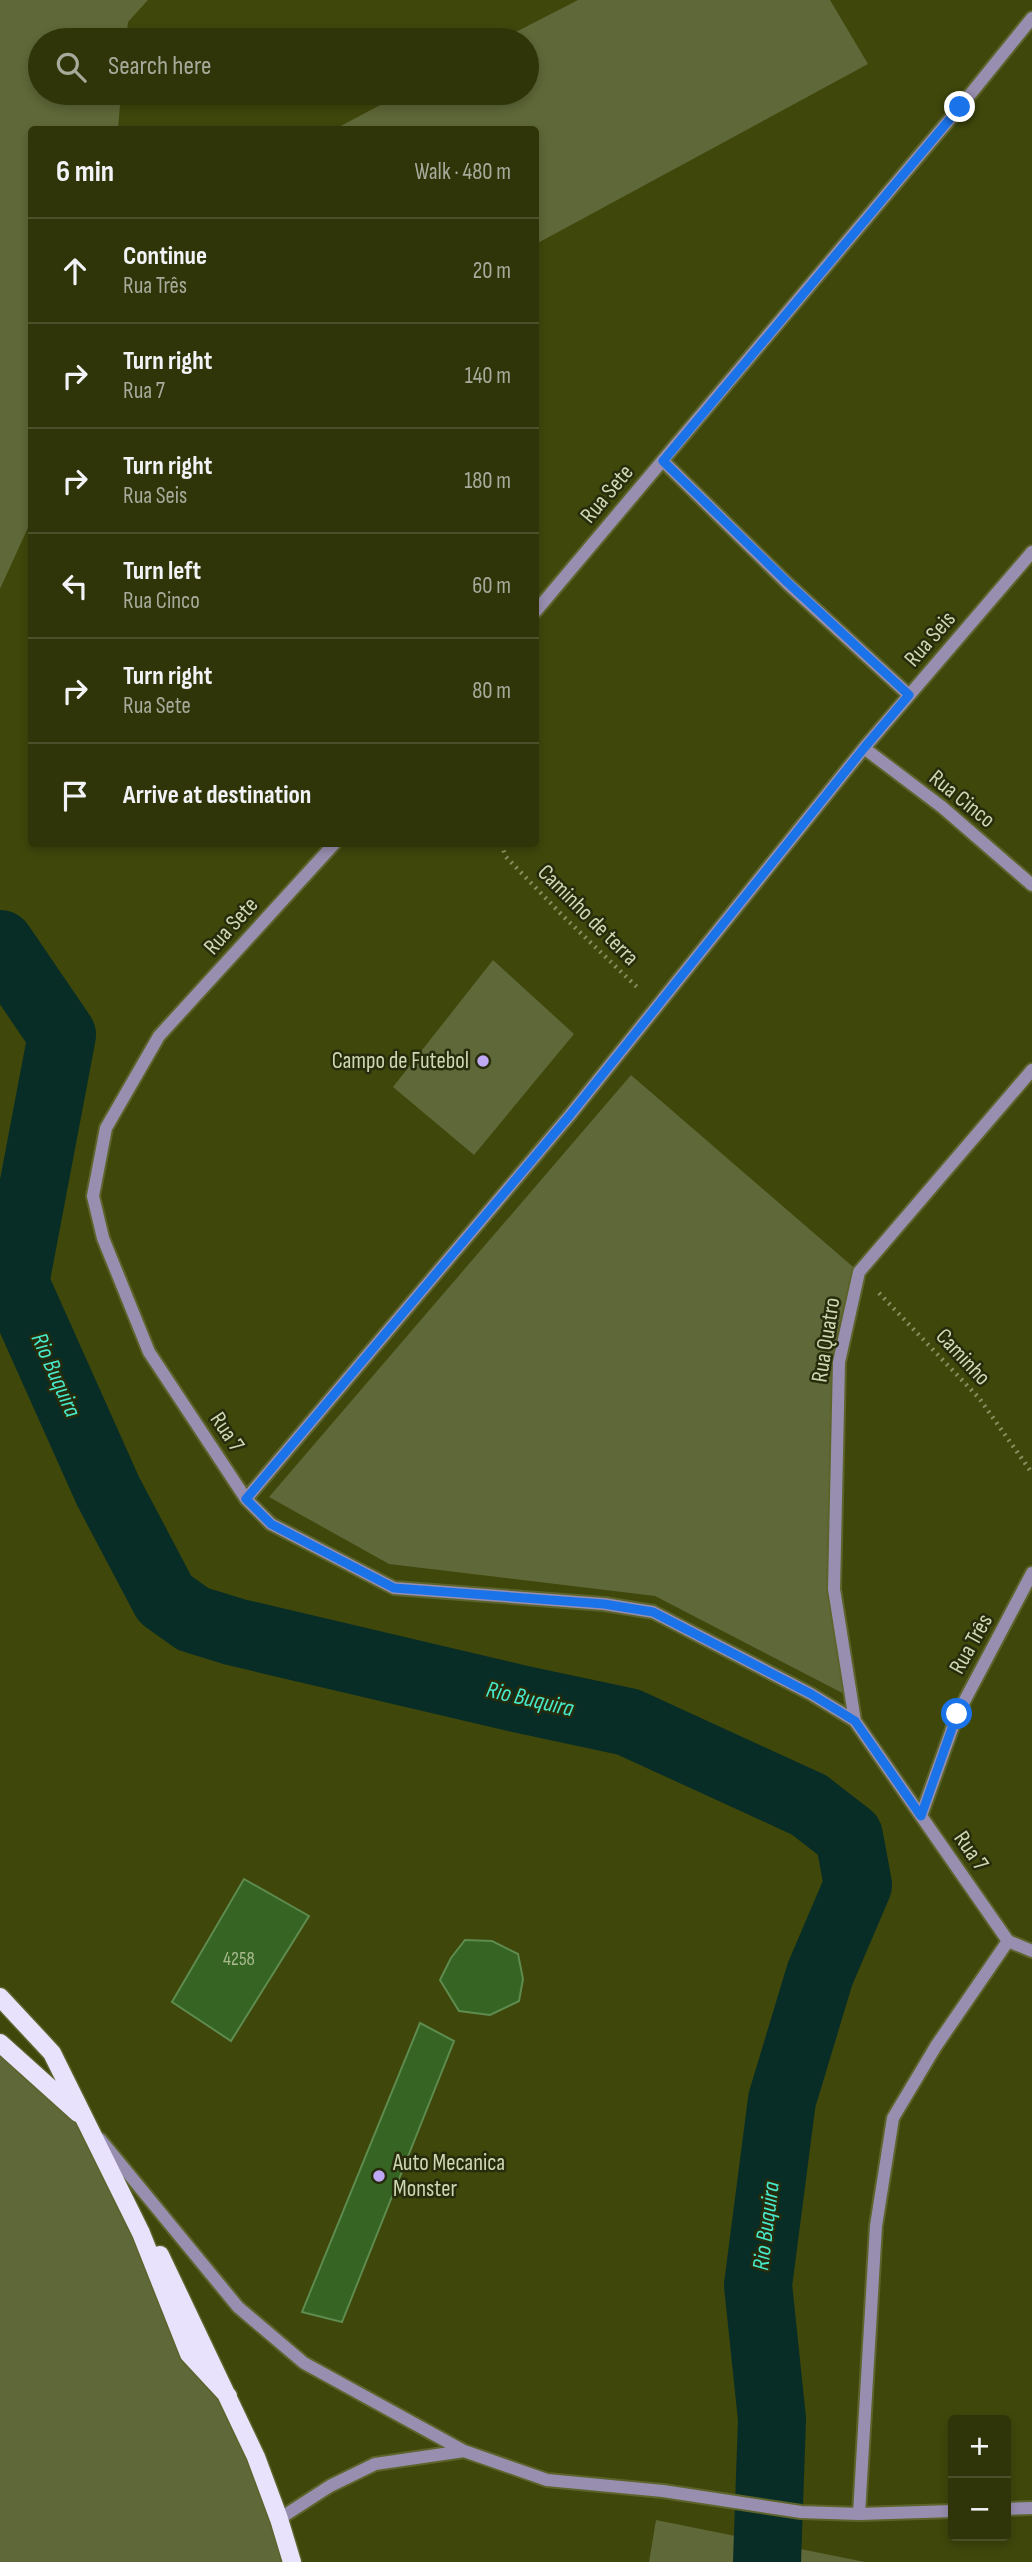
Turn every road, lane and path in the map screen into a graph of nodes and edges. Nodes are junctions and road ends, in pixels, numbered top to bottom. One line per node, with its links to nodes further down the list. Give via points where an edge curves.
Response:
1 (1032, 18): 2 (street, Rua Sete)
2 (663, 461): 4 (street, Rua Sete); 5 (street)
3 (1032, 552): 5 (street, Rua Seis)
4 (539, 607)
5 (909, 695): 6 (street, Rua Seis)
6 (864, 748): 9 (street, Rua Cinco, via 942,807); 10 (street, Rua Seis)
7 (331, 847): 11 (street, Rua Sete)
8 (502, 847): 10 (path, Caminho de terra, via 506,857 563,916)
9 (1032, 885)
10 (657, 1006): 15 (street, Rua Seis)
11 (159, 1036): 15 (street, Rua 7, via 106,1128 93,1196 103,1238 149,1352)
12 (1032, 1070): 13 (street, Rua Quatro)
13 (859, 1272): 14 (path, Caminho, via 979,1398); 17 (street, Rua Quatro, via 839,1362 834,1589)
14 (1032, 1474)
15 (246, 1499): 17 (street, Rua 7, via 271,1524 394,1588 653,1612)
16 (1032, 1573): 18 (street, Rua Três, via 957,1714)
17 (855, 1721): 18 (street, Rua 7)
18 (921, 1816): 19 (street, Rua 7)
19 (1008, 1941): 20 (street); 28 (street, via 893,2118 876,2226)
20 (1032, 1951)
21 (0, 1997): 23 (main road, via 52,2053)
22 (0, 2043): 23 (main road)
23 (86, 2121): 24 (street, via 238,2307 304,2363); 29 (main road, via 141,2234 163,2259 256,2456)
24 (464, 2451): 28 (street, via 547,2480 663,2491 801,2512); 29 (street, via 375,2464)
25 (1032, 2508): 26 (street)
26 (1011, 2509)
27 (948, 2511): 28 (street)
28 (859, 2514)
29 (279, 2519): 30 (main road)
30 (292, 2562)

